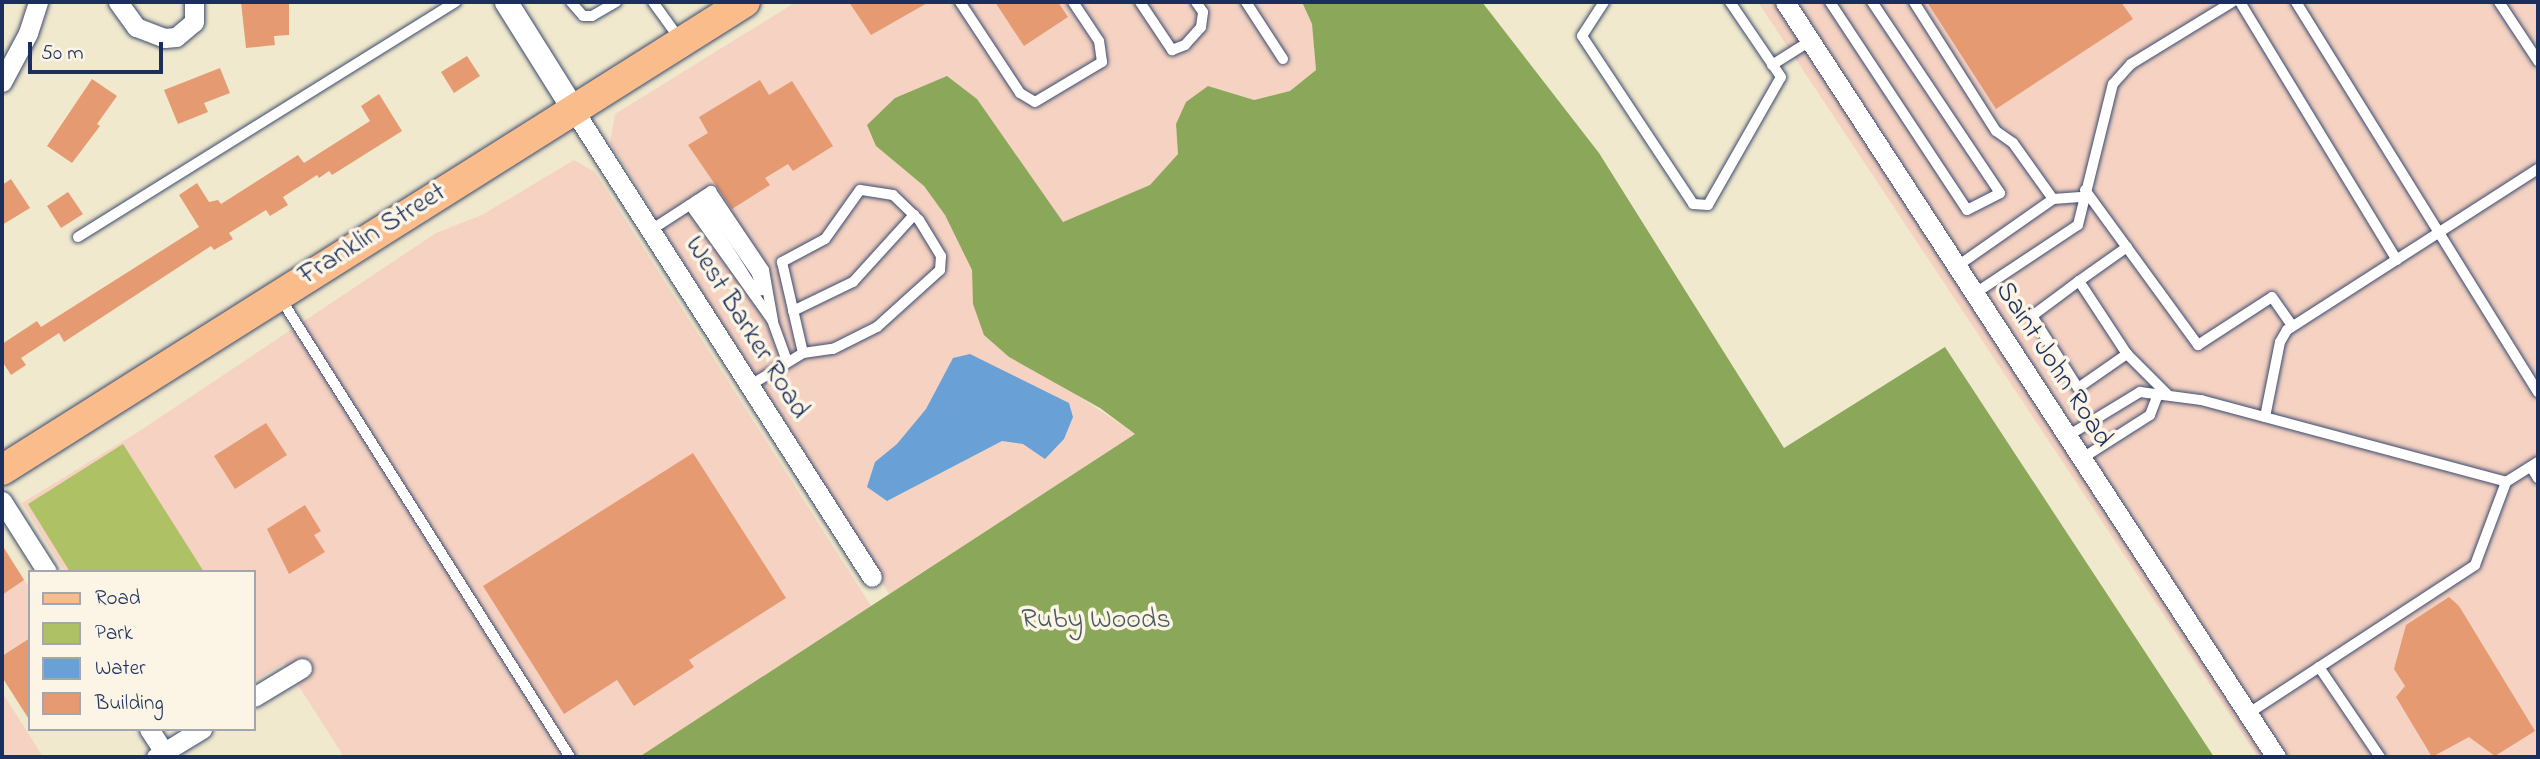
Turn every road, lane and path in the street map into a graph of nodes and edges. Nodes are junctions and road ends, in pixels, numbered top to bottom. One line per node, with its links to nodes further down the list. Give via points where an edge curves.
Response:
1 (38, 2): 30 (street, via 28,33)
2 (118, 2): 3 (street, via 136,27 164,38 177,37 194,23)
3 (194, 2)
4 (456, 2): 39 (lane)
5 (506, 2): 31 (street)
6 (571, 2): 7 (lane, via 583,16 592,16)
7 (616, 2)
8 (653, 2): 26 (lane)
9 (745, 2): 26 (main road, Franklin Street, via 717,14)
10 (960, 2): 11 (lane, via 1020,93 1035,102 1102,62 1099,41)
11 (1073, 2)
12 (1140, 2): 13 (lane, via 1172,50 1185,45 1201,27 1203,12)
13 (1196, 2)
14 (1246, 2): 27 (lane)
15 (1604, 2): 29 (lane, via 1582,36 1693,204 1708,205 1774,89 1780,77)
16 (1730, 2): 29 (lane)
17 (1785, 2): 25 (street, Saint John Road)
18 (1830, 2): 19 (lane, via 1967,210 2000,193)
19 (1872, 2)
20 (1914, 2): 34 (lane, via 1996,131 2013,143)
21 (2232, 2): 33 (lane, via 2131,64 2113,84)
22 (2240, 2): 41 (lane)
23 (2296, 2): 38 (lane)
24 (2499, 2): 28 (lane)
25 (1810, 41): 29 (lane); 42 (street, Saint John Road)
26 (681, 42): 31 (main road, Franklin Street)
27 (1283, 59)
28 (2538, 61)
29 (1772, 65)
30 (2, 82)
31 (573, 109): 37 (street, West Barker Road); 45 (main road, Franklin Street)
32 (2538, 169): 38 (lane)
33 (2085, 194): 34 (lane); 40 (lane); 44 (lane, via 2078,225)
34 (2053, 199): 42 (lane)
35 (697, 200): 37 (lane); 47 (lane); 47 (lane, via 711,191 764,270)
36 (914, 215): 46 (lane, via 853,282); 46 (lane, via 893,195 860,190 825,239 782,262); 49 (lane, via 941,257 940,270 877,327 833,349)
37 (651, 230): 52 (street, West Barker Road)
38 (2439, 233): 41 (lane); 53 (lane)
39 (78, 237)
40 (2127, 247): 43 (lane); 48 (lane, via 2198,345 2272,297)
41 (2397, 260): 48 (lane)
42 (1956, 267): 44 (street, Saint John Road)
43 (2079, 281): 50 (lane); 50 (lane, via 2032,316 2078,388)
44 (1974, 294): 56 (street, Saint John Road)
45 (279, 295): 59 (main road, Franklin Street); 72 (lane)
46 (793, 311): 49 (lane)
47 (773, 321): 51 (lane)
48 (2292, 326): 55 (lane, via 2280,342)
49 (803, 353): 51 (lane)
50 (2127, 354): 54 (lane)
51 (787, 361): 52 (lane)
52 (749, 386): 64 (street, West Barker Road)
53 (2538, 392)
54 (2163, 395): 55 (lane); 56 (lane, via 2140,392); 57 (lane, via 2150,415)
55 (2265, 417): 61 (lane)
56 (2066, 437): 57 (street, Saint John Road)
57 (2080, 459): 68 (street, Saint John Road)
58 (2534, 464): 60 (lane); 61 (lane)
59 (2, 470)
60 (2538, 478)
61 (2506, 482): 65 (lane, via 2475,565)
62 (2, 501): 63 (street)
63 (46, 570)
64 (872, 577)
65 (2319, 667): 68 (lane); 74 (lane)
66 (302, 668): 67 (street)
67 (256, 697)
68 (2245, 715): 73 (street, Saint John Road)
69 (150, 731): 71 (street)
70 (199, 731): 71 (street)
71 (162, 756)
72 (570, 757)
73 (2276, 757)
74 (2380, 757)

